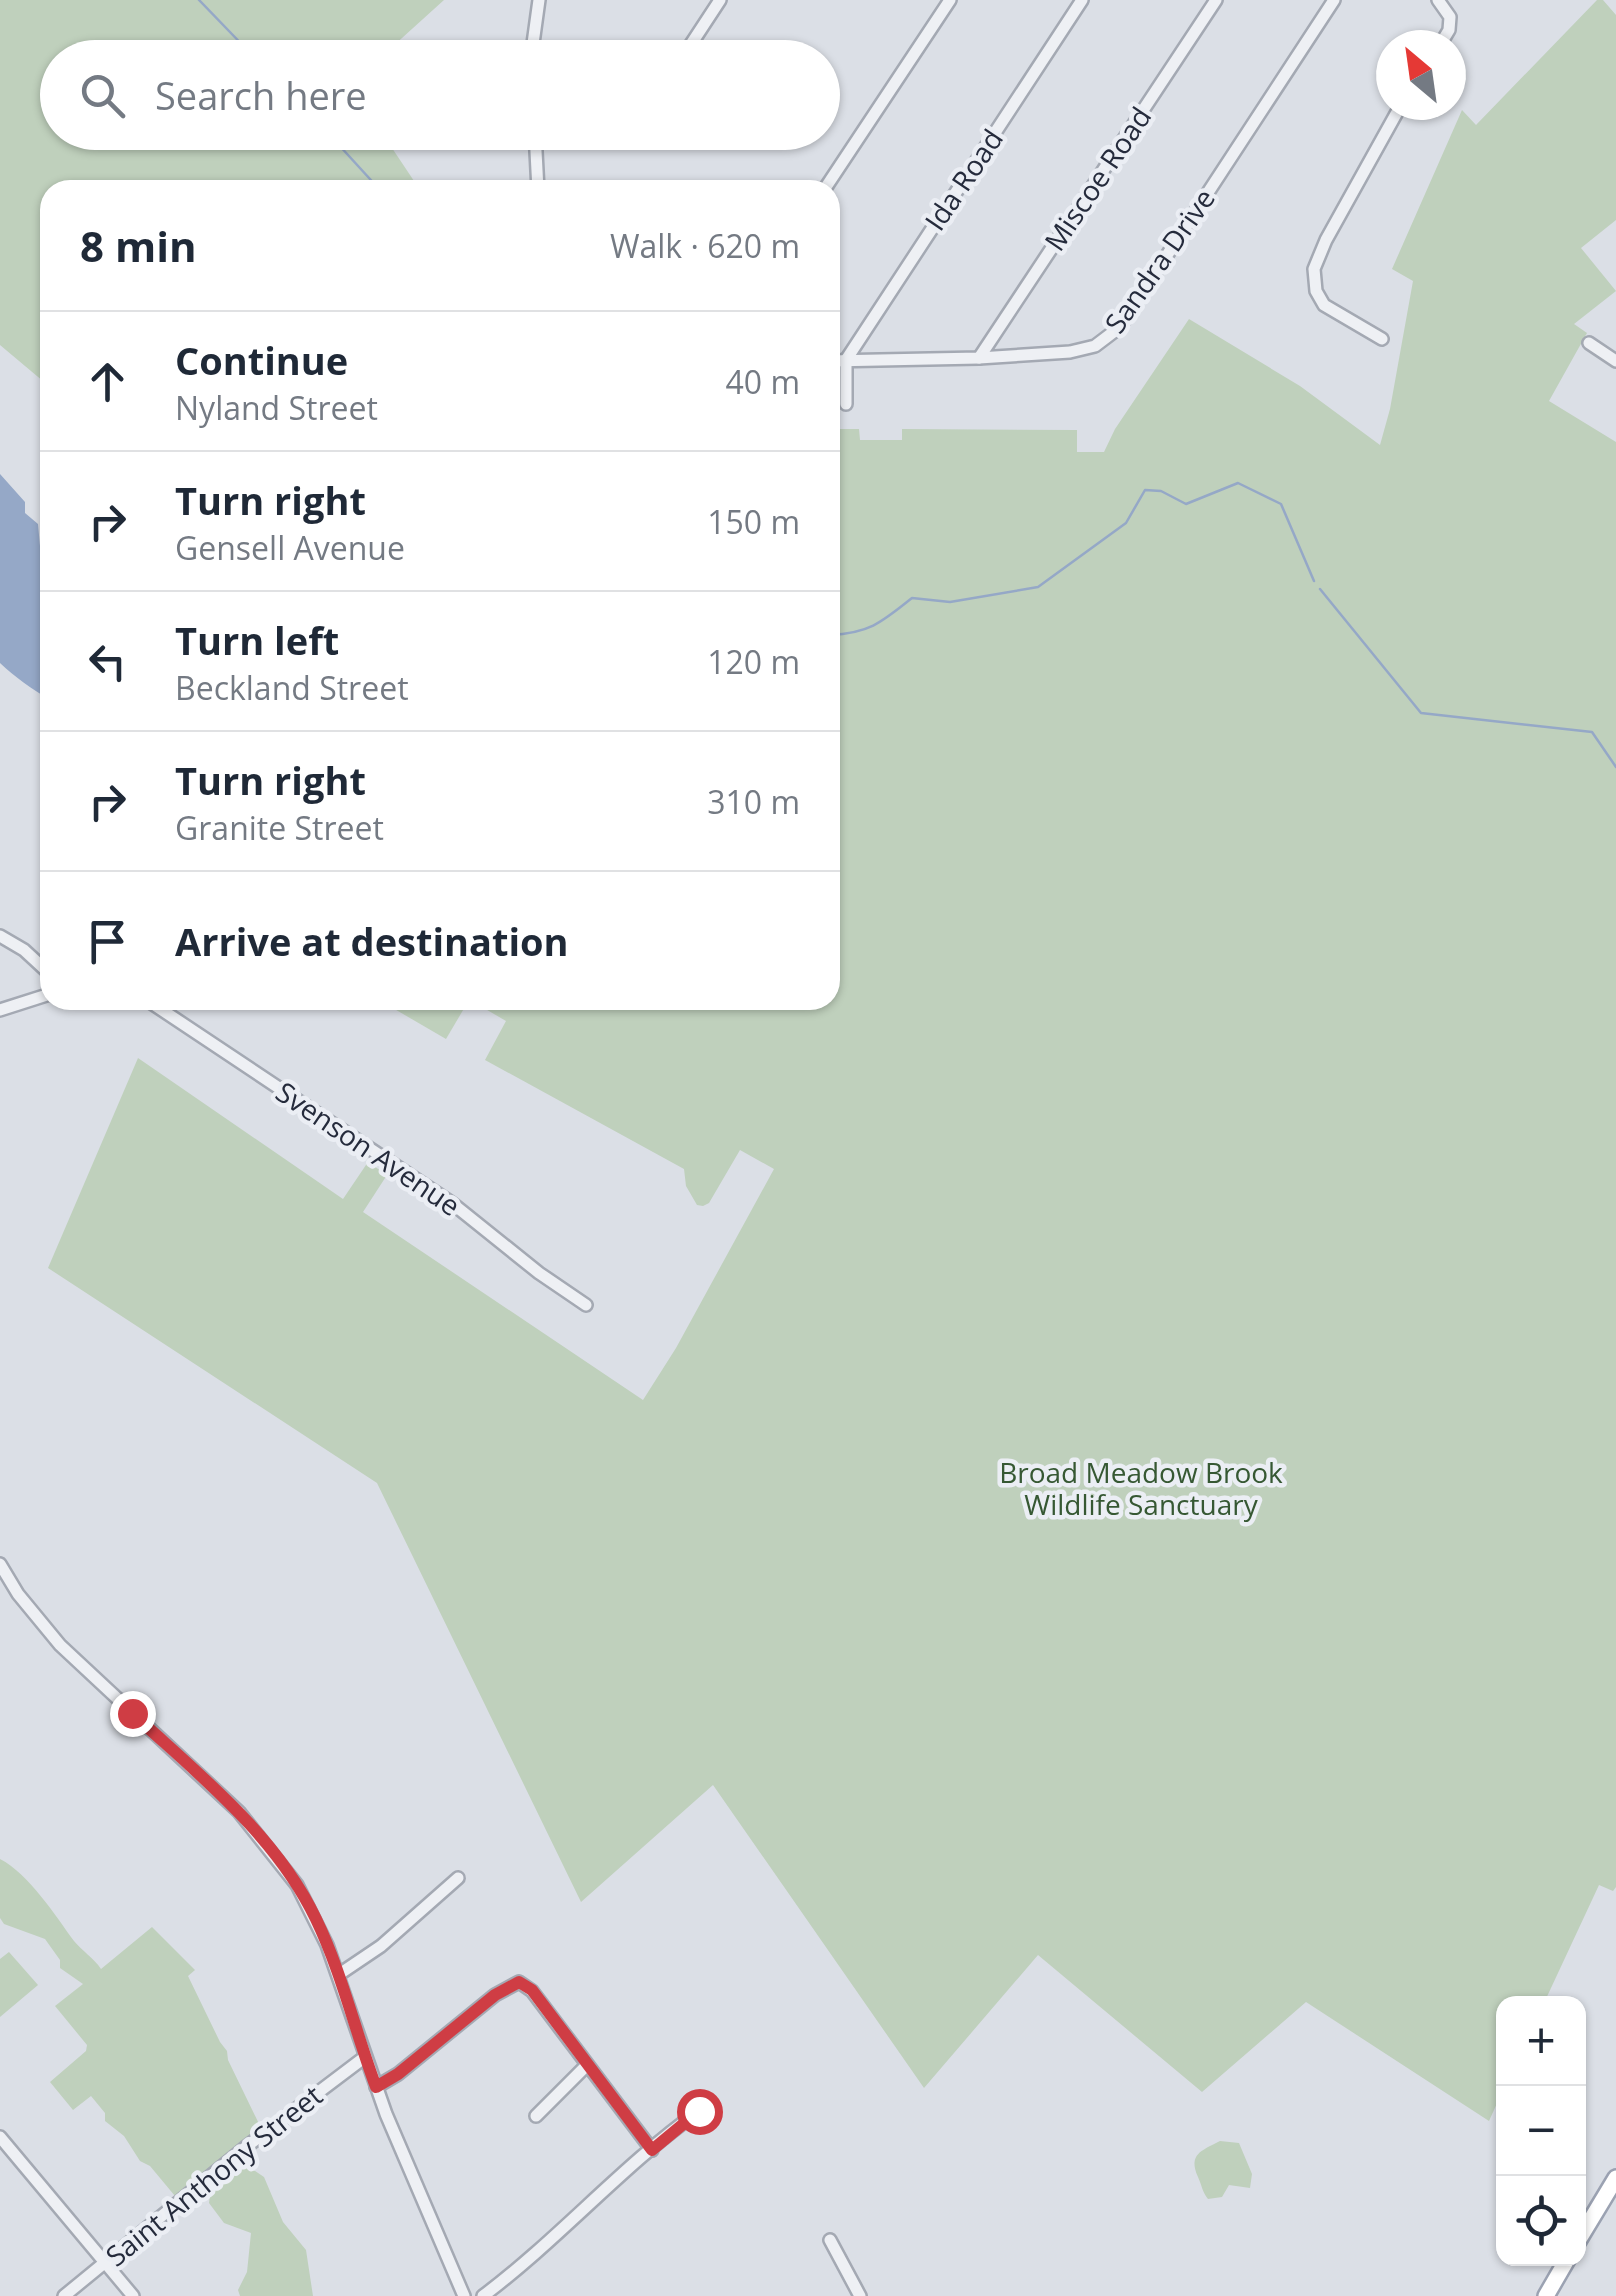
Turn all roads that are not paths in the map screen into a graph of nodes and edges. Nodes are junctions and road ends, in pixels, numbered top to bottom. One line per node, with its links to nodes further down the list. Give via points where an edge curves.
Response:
1 (720, 0): 10 (street)
2 (950, 0): 14 (street)
3 (1082, 0): 19 (street, Ida Road)
4 (1216, 0): 17 (street, Miscoe Road)
5 (1334, 0): 17 (street, Sandra Drive, via 1114,334 1086,350)
6 (1438, 0): 8 (street, via 1450,17)
7 (539, 1): 9 (street)
8 (1449, 30)
9 (534, 40)
10 (694, 40)
11 (1393, 120): 15 (street, via 1314,268 1324,305)
12 (535, 150): 13 (street)
13 (537, 180)
14 (831, 180)
15 (1382, 338)
16 (1590, 343): 20 (street)
17 (979, 358): 19 (street, Sandra Drive)
18 (840, 360): 19 (street, Sandra Drive)
19 (846, 360): 21 (street)
20 (1616, 361)
21 (846, 404)
22 (0, 936): 23 (street)
23 (40, 965)
24 (40, 997): 25 (street)
25 (0, 1010)
26 (161, 1010): 27 (street, Svenson Avenue, via 453,1204)
27 (586, 1304)
28 (0, 1564): 30 (street, via 60,1645 264,1840 315,1917)
29 (458, 1878): 30 (street, via 382,1946)
30 (338, 1975): 31 (street)
31 (365, 2057): 33 (street); 41 (street, Saint Anthony Street)
32 (587, 2065): 33 (street, via 532,1990 515,1983); 35 (street); 37 (street)
33 (376, 2087): 45 (street)
34 (699, 2111): 37 (street)
35 (536, 2116)
36 (0, 2137): 41 (street)
37 (652, 2150): 46 (street)
38 (1616, 2178): 39 (main road)
39 (1586, 2229)
40 (830, 2240): 47 (street)
41 (106, 2263): 43 (street, Saint Anthony Street); 44 (street)
42 (1563, 2266): 48 (main road)
43 (64, 2296)
44 (133, 2296)
45 (464, 2296)
46 (483, 2296)
47 (860, 2296)
48 (1546, 2296)

